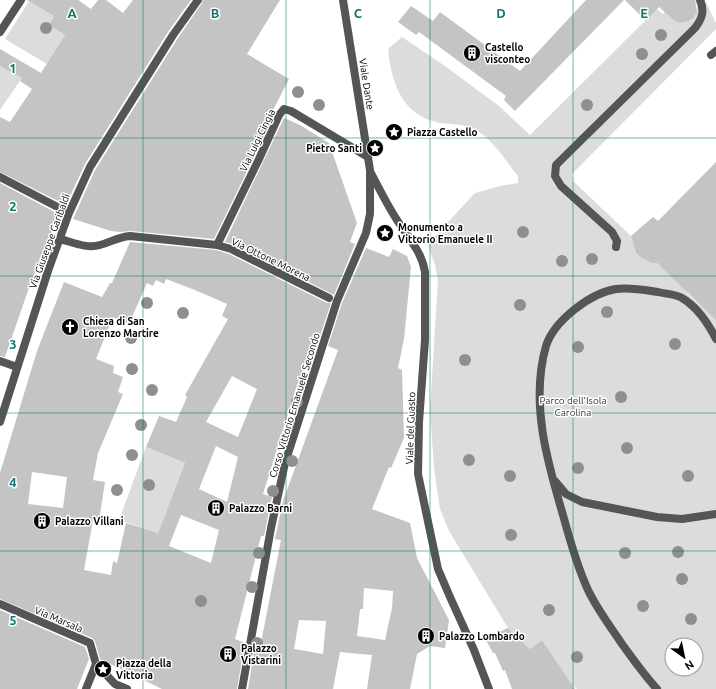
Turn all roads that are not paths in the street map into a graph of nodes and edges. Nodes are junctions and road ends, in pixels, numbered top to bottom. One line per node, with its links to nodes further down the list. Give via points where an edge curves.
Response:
1 (21, 0): 6 (street)
2 (198, 0): 10 (street, Via Giuseppe Garibaldi, via 90,167)
3 (343, 0): 4 (street); 7 (street, Viale Dante)
4 (347, 0)
5 (700, 0): 13 (street, via 703,6 702,16 695,28 556,165 555,176 561,186 612,232 617,241)
6 (0, 32)
7 (368, 157): 8 (street, Viale Dante); 12 (street, Via Luigi Cingia, via 284,109 279,114)
8 (370, 170): 25 (street, Corso Vittorio Emanuele Secondo, via 371,200 368,226 337,301 285,463); 26 (street, Viale del Guasto, via 424,262 425,340 418,474 438,569 474,650)
9 (0, 177): 10 (street)
10 (69, 213): 11 (street, Via Giuseppe Garibaldi)
11 (60, 239): 12 (street, Via Ottone Morena, via 95,246 130,236); 17 (street, Via Giuseppe Garibaldi)
12 (217, 245): 14 (street, Via Ottone Morena, via 231,249)
13 (616, 247)
14 (329, 298)
15 (716, 339): 19 (street, via 698,311 680,296 638,289 616,289 596,296 574,309 559,324 547,345 540,377 540,411)
16 (0, 361): 17 (street)
17 (17, 367): 18 (street, Via Giuseppe Garibaldi)
18 (0, 422)
19 (552, 476): 20 (street, via 566,494 582,502 657,517 682,519); 27 (street, via 578,568 589,591 607,623)
20 (716, 514)
21 (0, 604): 22 (street, Via Marsala, via 90,643)
22 (96, 664): 23 (street); 24 (street, via 116,684)
23 (86, 689)
24 (127, 689)
25 (242, 689)
26 (488, 689)
27 (657, 689)

